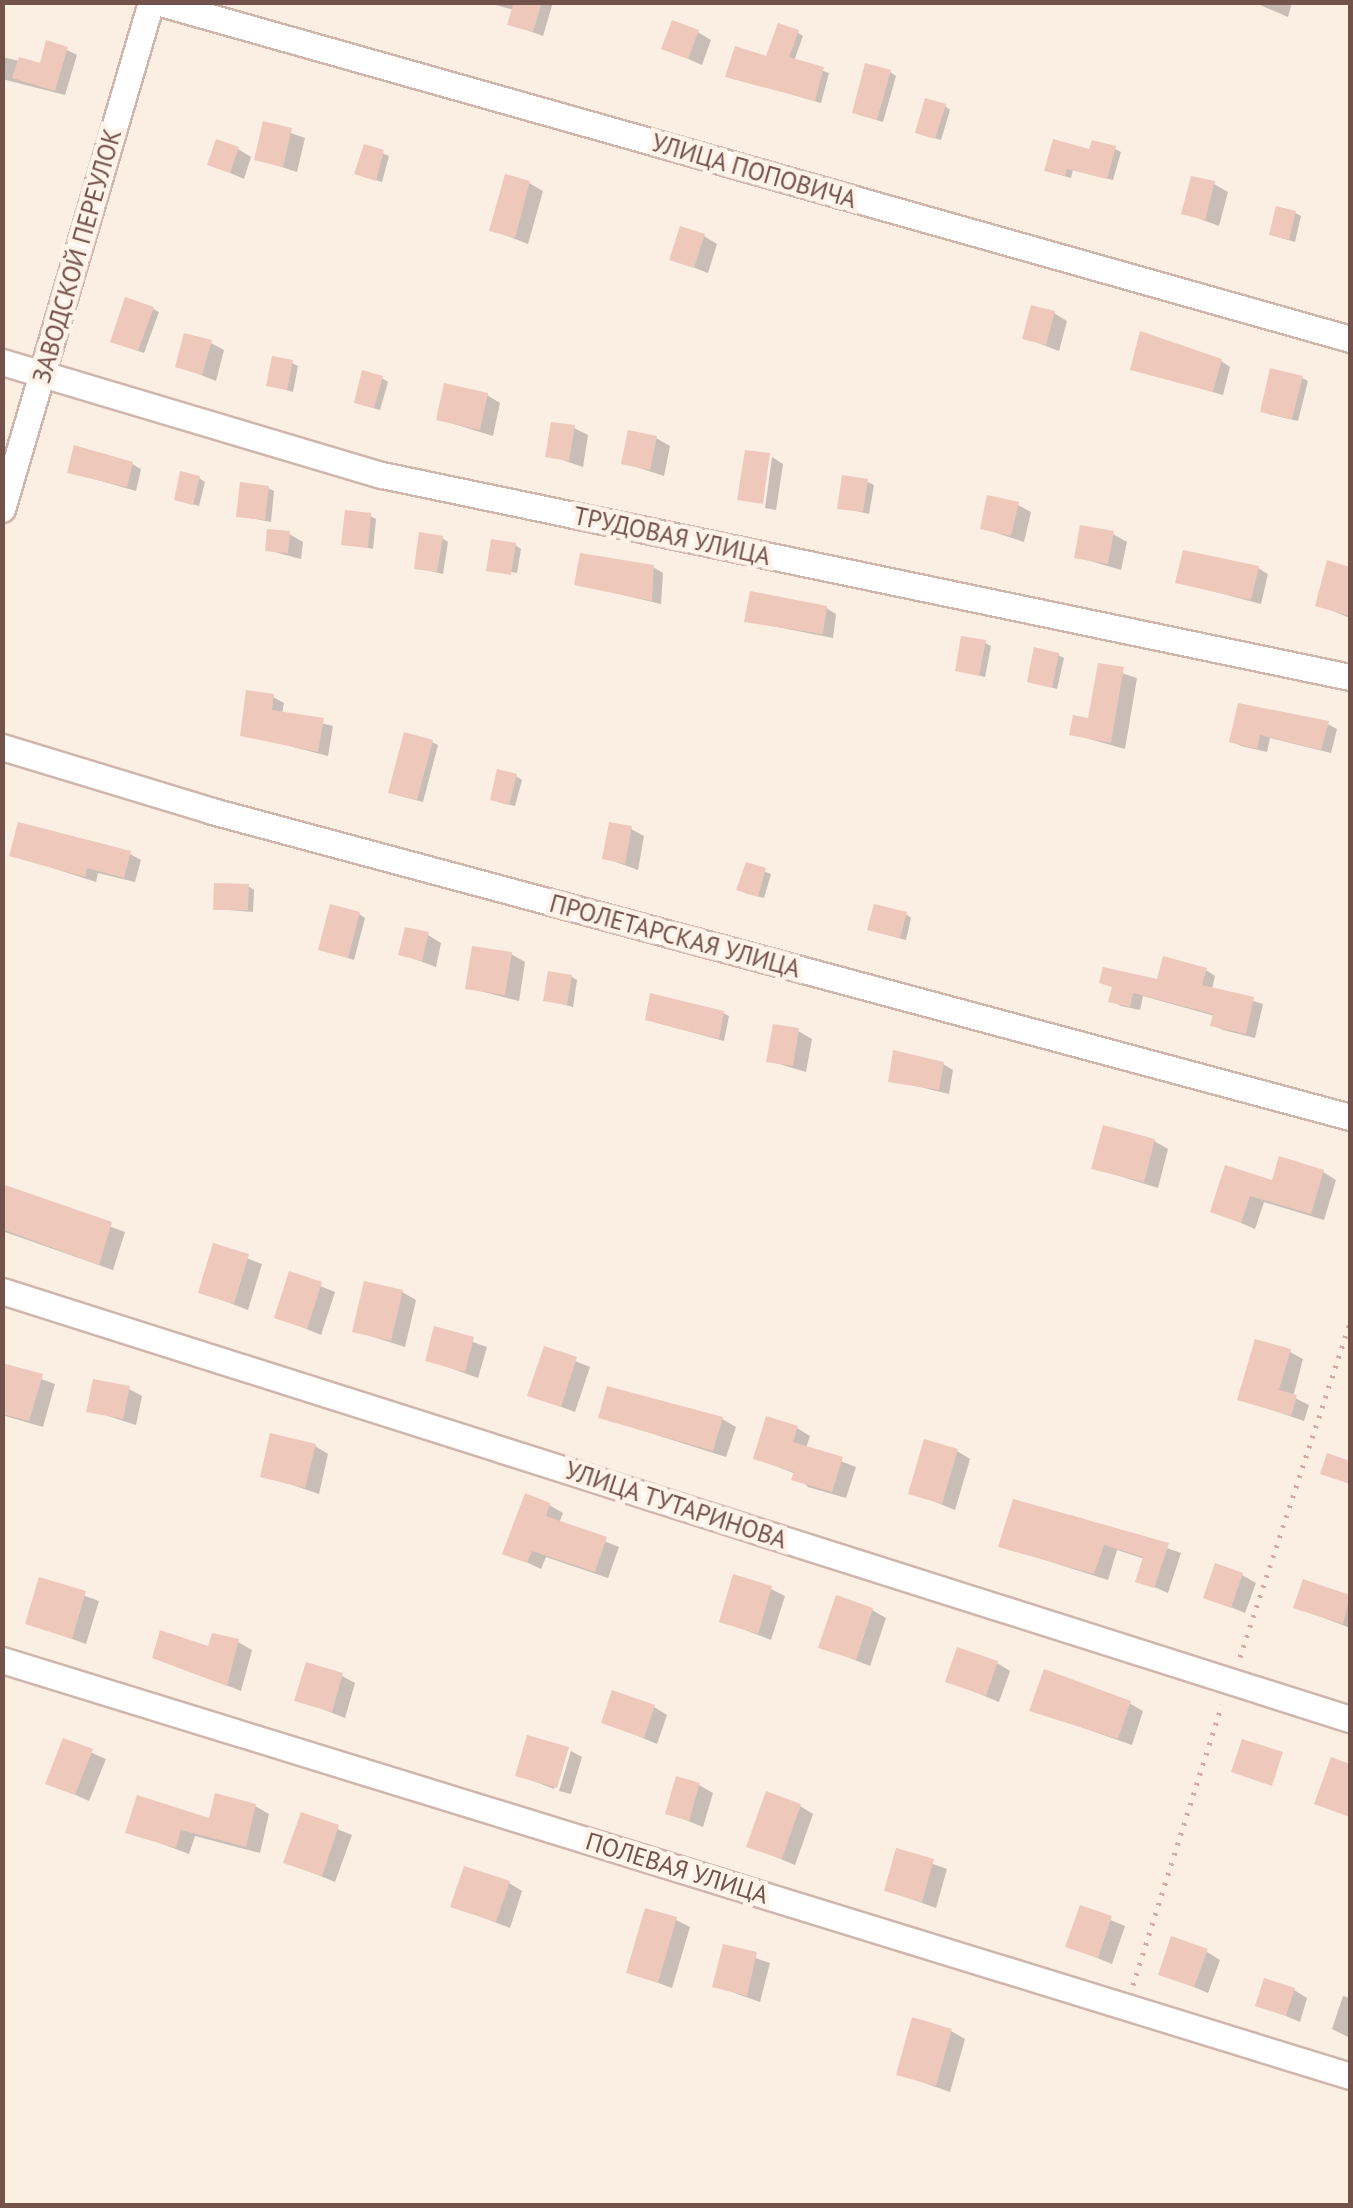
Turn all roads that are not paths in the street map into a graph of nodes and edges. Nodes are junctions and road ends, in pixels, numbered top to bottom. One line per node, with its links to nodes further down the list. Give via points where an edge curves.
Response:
1 (154, 2): 2 (street, УЛИЦА ПОПОВИЧА); 4 (street, ЗАВОДСКОЙ ПЕРЕУЛОК)
2 (1350, 339)
3 (2, 362): 4 (street, ТРУДОВАЯ УЛИЦА)
4 (42, 375): 5 (street, ЗАВОДСКОЙ ПЕРЕУЛОК); 6 (street, ТРУДОВАЯ УЛИЦА, via 382,475)
5 (2, 509)
6 (1350, 678)
7 (2, 748): 8 (street, ПРОЛЕТАРСКАЯ УЛИЦА, via 212,812)
8 (1350, 1117)
9 (2, 1291): 11 (street, УЛИЦА ТУТАРИНОВА)
10 (2, 1660): 12 (street, ПОЛЕВАЯ УЛИЦА)
11 (1350, 1718)
12 (1350, 2076)

